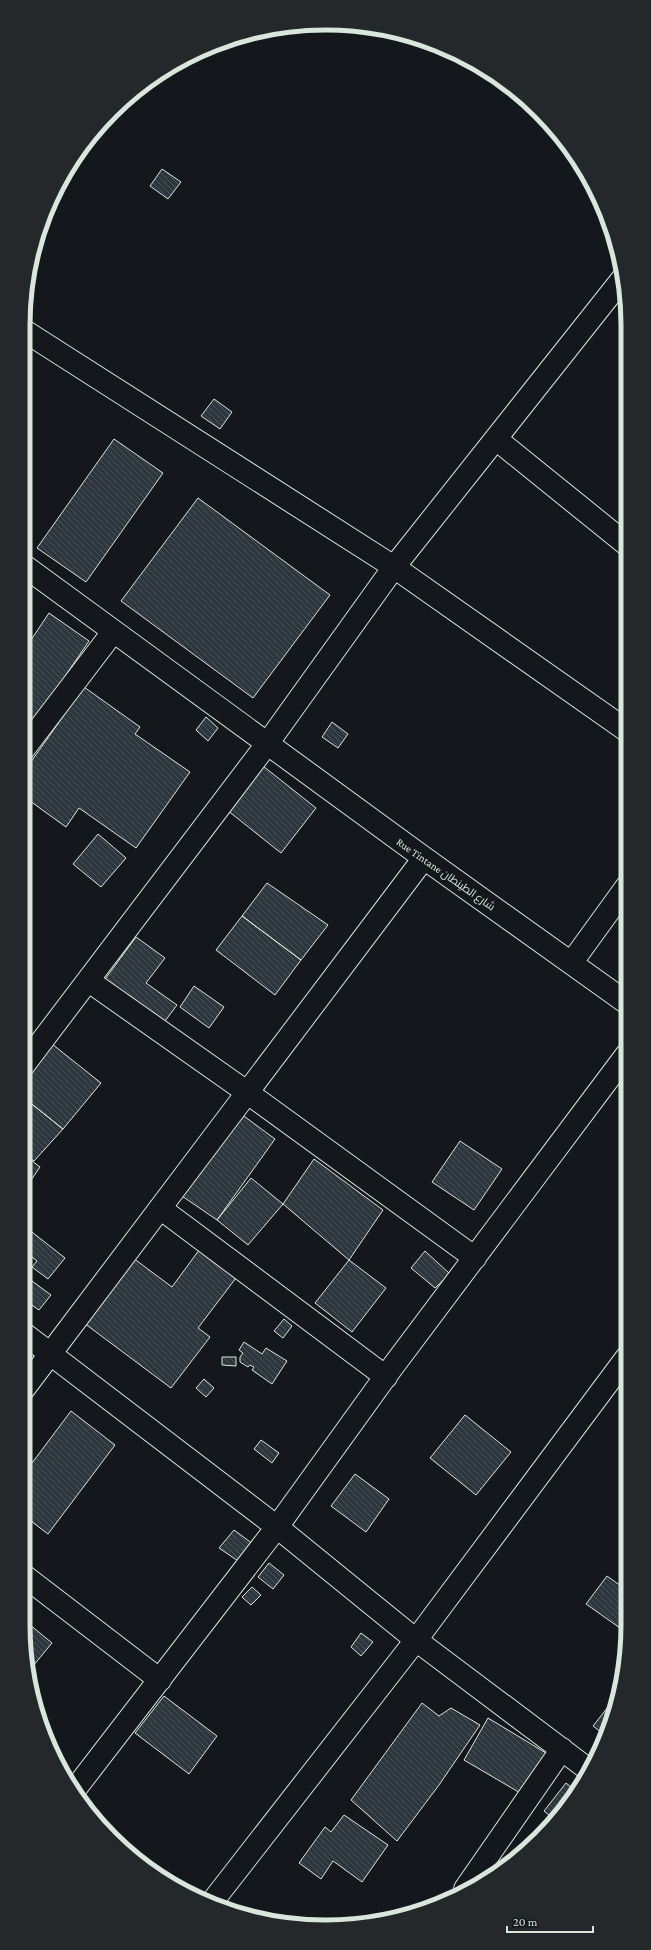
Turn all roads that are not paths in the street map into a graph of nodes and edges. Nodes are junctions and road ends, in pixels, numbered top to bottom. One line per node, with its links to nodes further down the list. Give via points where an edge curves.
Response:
1 (618, 285): 3 (street)
2 (30, 334): 5 (street)
3 (496, 439): 4 (street); 5 (street)
4 (621, 540)
5 (394, 567): 8 (street); 10 (street)
6 (30, 570): 7 (street, Rue Tintane شارع الطينطان)
7 (113, 632): 9 (street); 10 (street, Rue Tintane شارع الطينطان)
8 (621, 726)
9 (30, 741)
10 (267, 744): 11 (street, Rue Tintane شارع الطينطان); 14 (street)
11 (424, 858): 13 (street, Rue Tintane شارع الطينطان); 18 (street)
12 (621, 894): 13 (street)
13 (572, 962): 15 (street, Rue Tintane شارع الطينطان)
14 (89, 980): 16 (street); 18 (street)
15 (621, 999)
16 (30, 1057)
17 (621, 1062): 20 (street)
18 (248, 1092): 19 (street); 20 (street)
19 (160, 1208): 22 (street); 24 (street)
20 (475, 1258): 24 (street)
21 (30, 1338): 22 (street)
22 (50, 1354): 25 (street); 26 (street)
23 (621, 1366): 28 (street)
24 (386, 1377): 26 (street)
25 (30, 1381)
26 (277, 1527): 28 (street); 29 (street)
27 (30, 1580): 29 (street)
28 (416, 1640): 30 (street); 34 (street)
29 (160, 1680): 32 (street)
30 (562, 1749): 31 (street); 33 (street)
31 (584, 1766)
32 (78, 1786)
33 (470, 1882)
34 (214, 1899)

